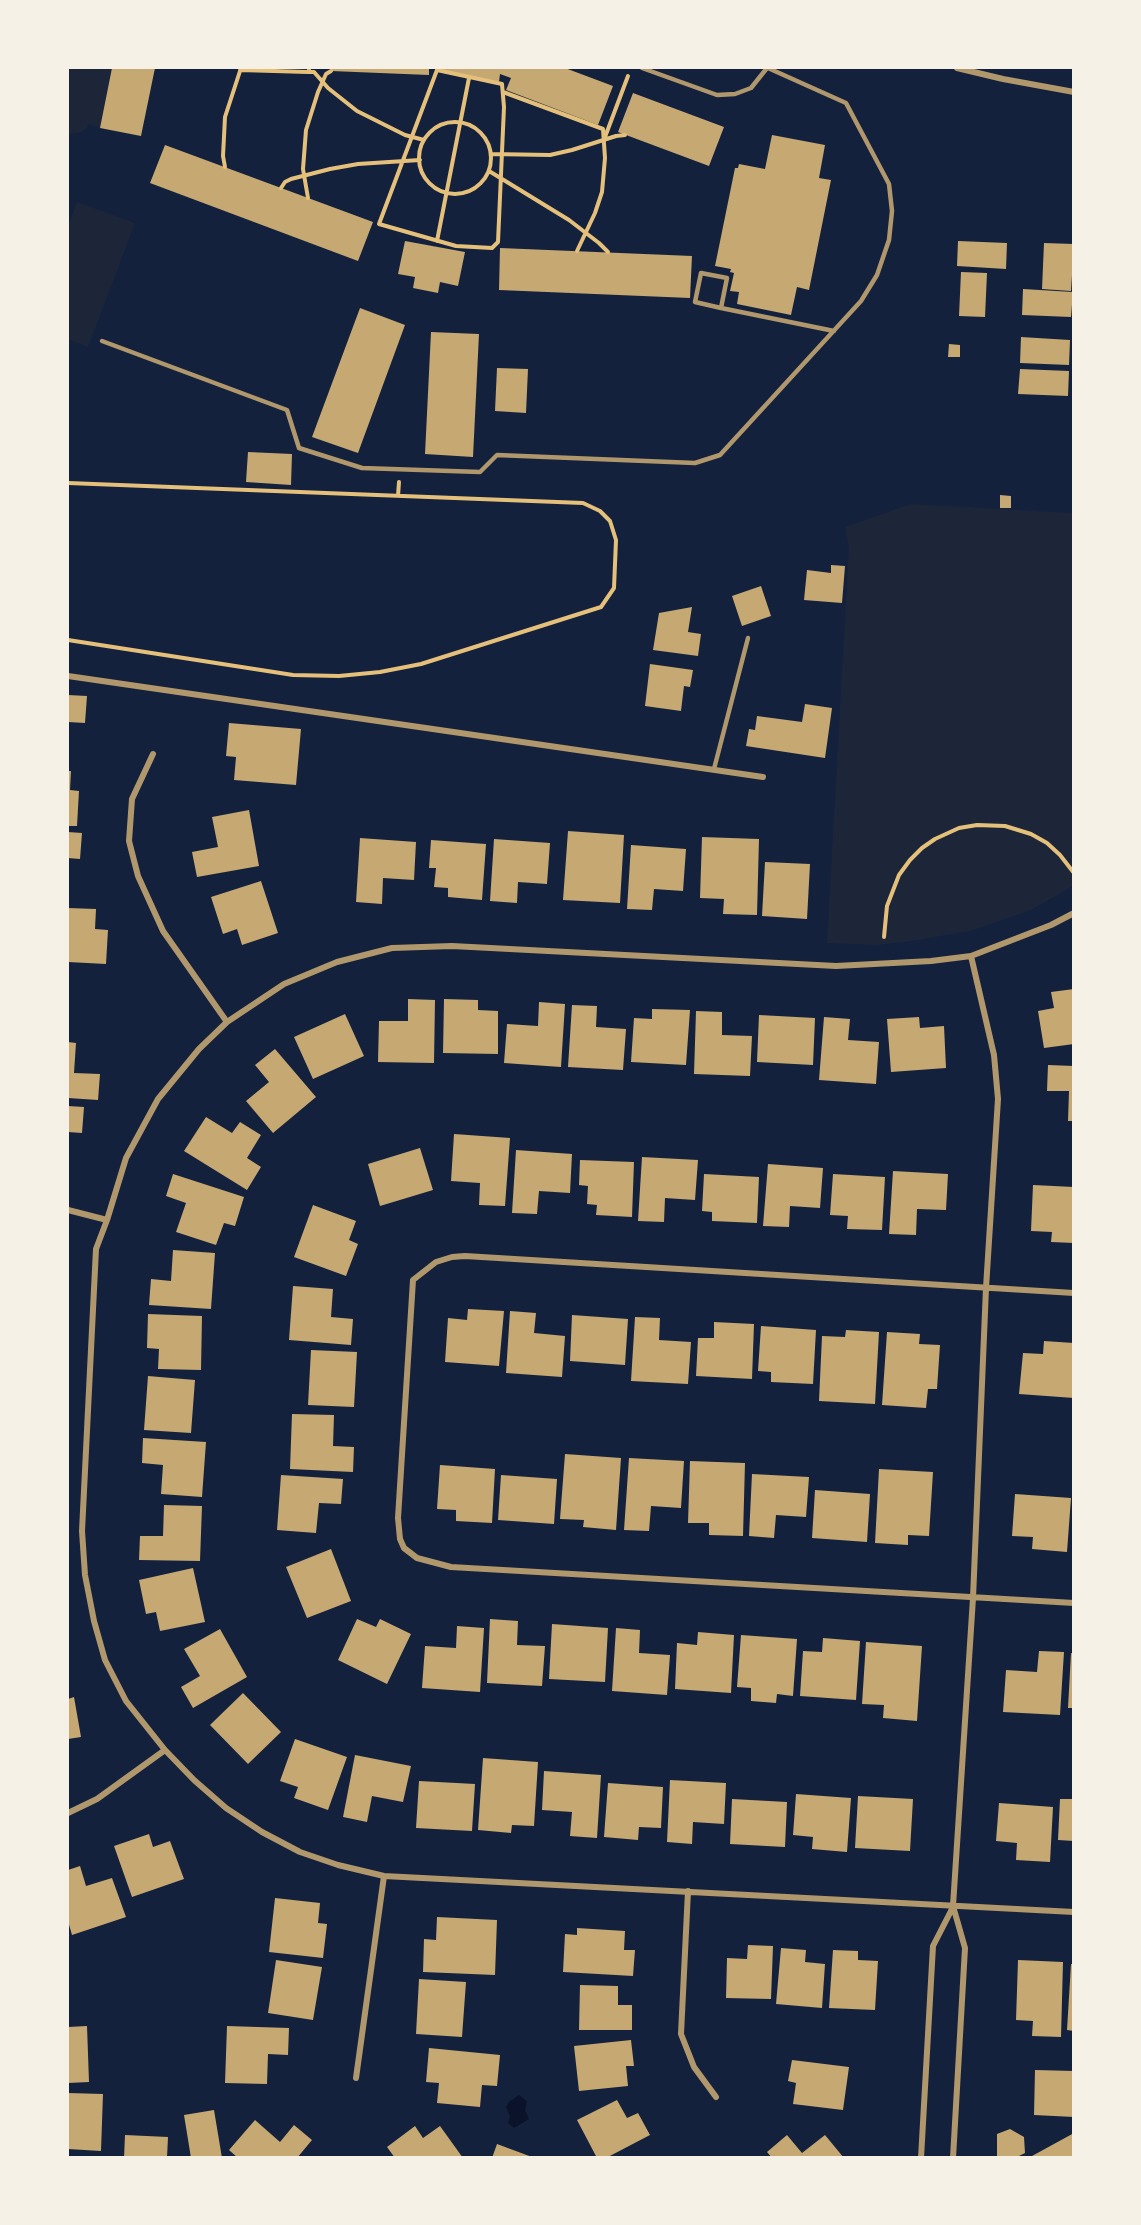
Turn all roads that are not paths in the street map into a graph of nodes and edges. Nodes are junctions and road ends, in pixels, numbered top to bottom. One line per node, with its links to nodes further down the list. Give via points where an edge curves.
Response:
1 (642, 68): 2 (lane, via 717,95 751,88)
2 (767, 68): 6 (lane, via 846,103 889,184 889,240 877,275 861,301)
3 (957, 68): 4 (street)
4 (1074, 92)
5 (721, 308): 5 (lane, via 695,302 701,273 727,278); 6 (lane)
6 (834, 331): 7 (lane, via 720,455 695,463 497,455 480,472 362,468 299,448 287,410)
7 (102, 341)
8 (748, 638): 11 (lane)
9 (68, 676): 11 (street)
10 (153, 754): 15 (street, via 132,799 129,841 138,876 163,931)
11 (714, 769): 12 (street)
12 (763, 777)
13 (1074, 913): 14 (street)
14 (971, 956): 15 (street, via 836,966 452,946 392,948 337,962 284,984); 18 (street, via 994,1055 998,1099)
15 (227, 1022): 17 (street, via 158,1098 126,1158)
16 (68, 1210): 17 (street)
17 (107, 1220): 22 (street, via 96,1249 82,1531 85,1575 105,1660 126,1701)
18 (987, 1288): 19 (street); 20 (street); 20 (street, via 465,1256 436,1262 413,1280 398,1518 404,1548 417,1558 451,1567)
19 (1074, 1293)
20 (973, 1598): 21 (street); 26 (street)
21 (1074, 1603)
22 (165, 1750): 23 (street, via 97,1799); 24 (street, via 218,1801 262,1832 300,1852)
23 (68, 1813)
24 (384, 1876): 25 (street); 28 (street)
25 (688, 1891): 26 (street); 29 (street, via 681,2034 694,2067)
26 (953, 1906): 27 (street); 30 (street, via 933,1946); 31 (street, via 965,1948)
27 (1074, 1912)
28 (356, 2078)
29 (716, 2097)
30 (921, 2157)
31 (953, 2157)

